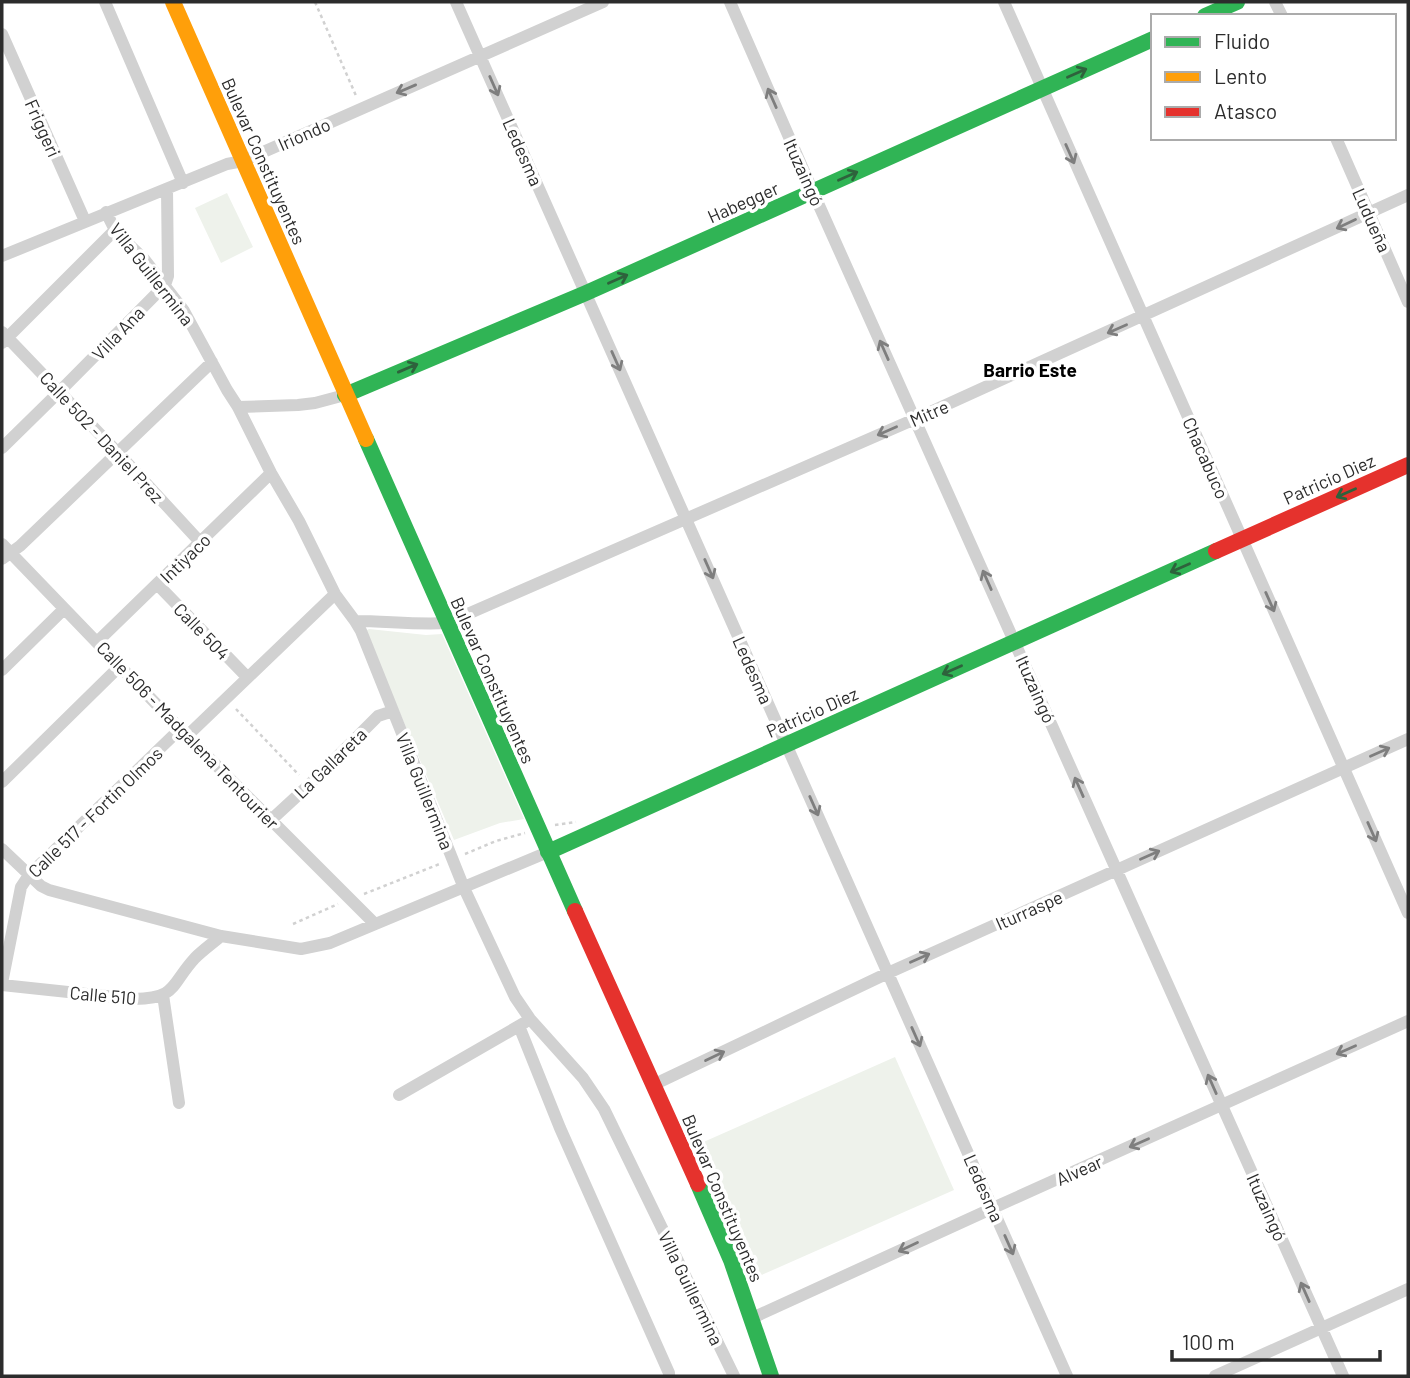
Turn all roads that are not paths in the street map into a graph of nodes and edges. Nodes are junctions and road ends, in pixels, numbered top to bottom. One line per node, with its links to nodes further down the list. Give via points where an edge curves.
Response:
1 (105, 2): 15 (street)
2 (173, 2): 14 (street, Bulevar Constituyentes)
3 (456, 2): 11 (street, Ledesma)
4 (603, 2): 11 (street, Iriondo)
5 (730, 2): 17 (street, Ituzaingó, one-way to 5)
6 (1004, 2): 12 (street, Chacabuco)
7 (1237, 2): 8 (street)
8 (1210, 14)
9 (2, 34): 21 (street, Friggeri)
10 (1151, 40): 12 (street, Habegger, one-way to 10)
11 (480, 57): 14 (street, Iriondo, one-way to 14); 25 (street, Ledesma, one-way to 25)
12 (1041, 89): 17 (street, Habegger, one-way to 12); 27 (street, Chacabuco, one-way to 27)
13 (1337, 140): 20 (street, Ludueña)
14 (235, 162): 15 (street, Iriondo); 31 (street, Bulevar Constituyentes)
15 (183, 183): 16 (street, Iriondo)
16 (167, 189): 19 (street, Iriondo); 24 (street)
17 (813, 192): 25 (street, Habegger, one-way to 17); 33 (street, Ituzaingó, one-way to 17)
18 (1408, 195): 20 (street, Mitre)
19 (106, 212): 21 (street, Iriondo); 22 (street, Villa Guillermina)
20 (1369, 214): 26 (street, Ludueña); 27 (street, Mitre, one-way to 27)
21 (85, 221): 23 (street, Iriondo)
22 (115, 230): 24 (street, Villa Guillermina); 28 (street)
23 (2, 256)
24 (165, 285): 29 (street, Villa Guillermina); 30 (street, Villa Ana)
25 (586, 293): 31 (street, Habegger, one-way to 25); 38 (street, Ledesma, one-way to 38)
26 (1408, 302)
27 (1143, 317): 33 (street, Mitre, one-way to 33); 39 (street, Chacabuco)
28 (4, 338): 30 (street, Calle 502 - Daniel Prez)
29 (212, 362): 32 (street, Villa Guillermina); 35 (street)
30 (59, 392): 34 (street, Villa Ana); 35 (street, Calle 502 - Daniel Prez)
31 (345, 395): 32 (street, via 298,405); 46 (street, Bulevar Constituyentes)
32 (238, 407): 37 (street, Villa Guillermina)
33 (915, 419): 38 (street, Mitre, one-way to 38); 48 (street, Ituzaingó, one-way to 33)
34 (2, 448)
35 (118, 453): 40 (street, Calle 502 - Daniel Prez); 41 (street)
36 (1408, 465): 39 (street, Patricio Diez, one-way to 39)
37 (271, 473): 40 (street, Intiyaco); 43 (street, Villa Guillermina)
38 (686, 519): 46 (street, Mitre); 55 (street, Ledesma, one-way to 55)
39 (1242, 539): 48 (street, Patricio Diez, one-way to 48); 56 (street, Chacabuco, one-way to 56)
40 (201, 543): 42 (street, Intiyaco)
41 (5, 552): 44 (street, Calle 506 - Madgalena Tentourier)
42 (158, 585): 47 (street, Intiyaco); 51 (street, Calle 504)
43 (335, 594): 45 (street, Villa Guillermina); 51 (street, Calle 517 - Fortin Olmos)
44 (64, 609): 47 (street, Calle 506 - Madgalena Tentourier); 50 (street)
45 (355, 621): 46 (street); 52 (street, Villa Guillermina)
46 (447, 623): 60 (street, Bulevar Constituyentes)
47 (97, 642): 49 (street, Calle 506 - Madgalena Tentourier)
48 (1015, 643): 55 (street, Patricio Diez, one-way to 55); 61 (street, Ituzaingó, one-way to 48)
49 (120, 666): 53 (street, Calle 506 - Madgalena Tentourier); 57 (street)
50 (2, 670)
51 (247, 677): 53 (street, Calle 517 - Fortin Olmos)
52 (393, 712): 58 (street, La Gallareta, via 378,716); 63 (street, Villa Guillermina)
53 (184, 733): 58 (street, Calle 506 - Madgalena Tentourier); 62 (street, Calle 517 - Fortin Olmos)
54 (1408, 739): 56 (street, Iturraspe, one-way to 54)
55 (786, 744): 60 (street, Patricio Diez); 67 (street, Ledesma, one-way to 67)
56 (1343, 768): 61 (street, Iturraspe, one-way to 56); 64 (street, Chacabuco, one-way to 64)
57 (2, 782)
58 (271, 820): 65 (street, Calle 506 - Madgalena Tentourier)
59 (2, 849): 62 (street, Patricio Diez)
60 (548, 852): 63 (street, Patricio Diez); 72 (street, Bulevar Constituyentes)
61 (1117, 871): 67 (street, Iturraspe, one-way to 61); 75 (street, Ituzaingó, one-way to 61)
62 (29, 875): 66 (street, Patricio Diez, via 49,890); 68 (street, Calle 517 - Fortin Olmos, via 21,887)
63 (464, 888): 65 (street, Patricio Diez); 71 (street, Villa Guillermina)
64 (1408, 913)
65 (375, 924): 66 (street, Patricio Diez, via 330,943 301,949)
66 (221, 936): 69 (street, Calle 510)
67 (888, 973): 72 (street, Iturraspe, one-way to 67); 76 (street, Ledesma, one-way to 76)
68 (2, 984): 69 (street, Calle 510, via 134,999)
69 (163, 995): 74 (street)
70 (1408, 1021): 75 (street, Alvear, one-way to 75)
71 (525, 1022): 73 (street); 80 (street, via 560,1128); 81 (street, Villa Guillermina, via 583,1078 604,1109)
72 (653, 1085): 78 (street, Bulevar Constituyentes, via 725,1243)
73 (399, 1094)
74 (179, 1103)
75 (1222, 1106): 76 (street, Alvear, one-way to 76); 79 (street, Ituzaingó, one-way to 75)
76 (993, 1208): 78 (street, Alvear, one-way to 78); 83 (street, Ledesma, one-way to 83)
77 (1408, 1289): 79 (street)
78 (750, 1320): 82 (street, Bulevar Constituyentes)
79 (1322, 1329): 84 (street); 85 (street, Ituzaingó)
80 (669, 1376)
81 (734, 1376)
82 (771, 1376)
83 (1068, 1376)
84 (1215, 1376)
85 (1343, 1376)

